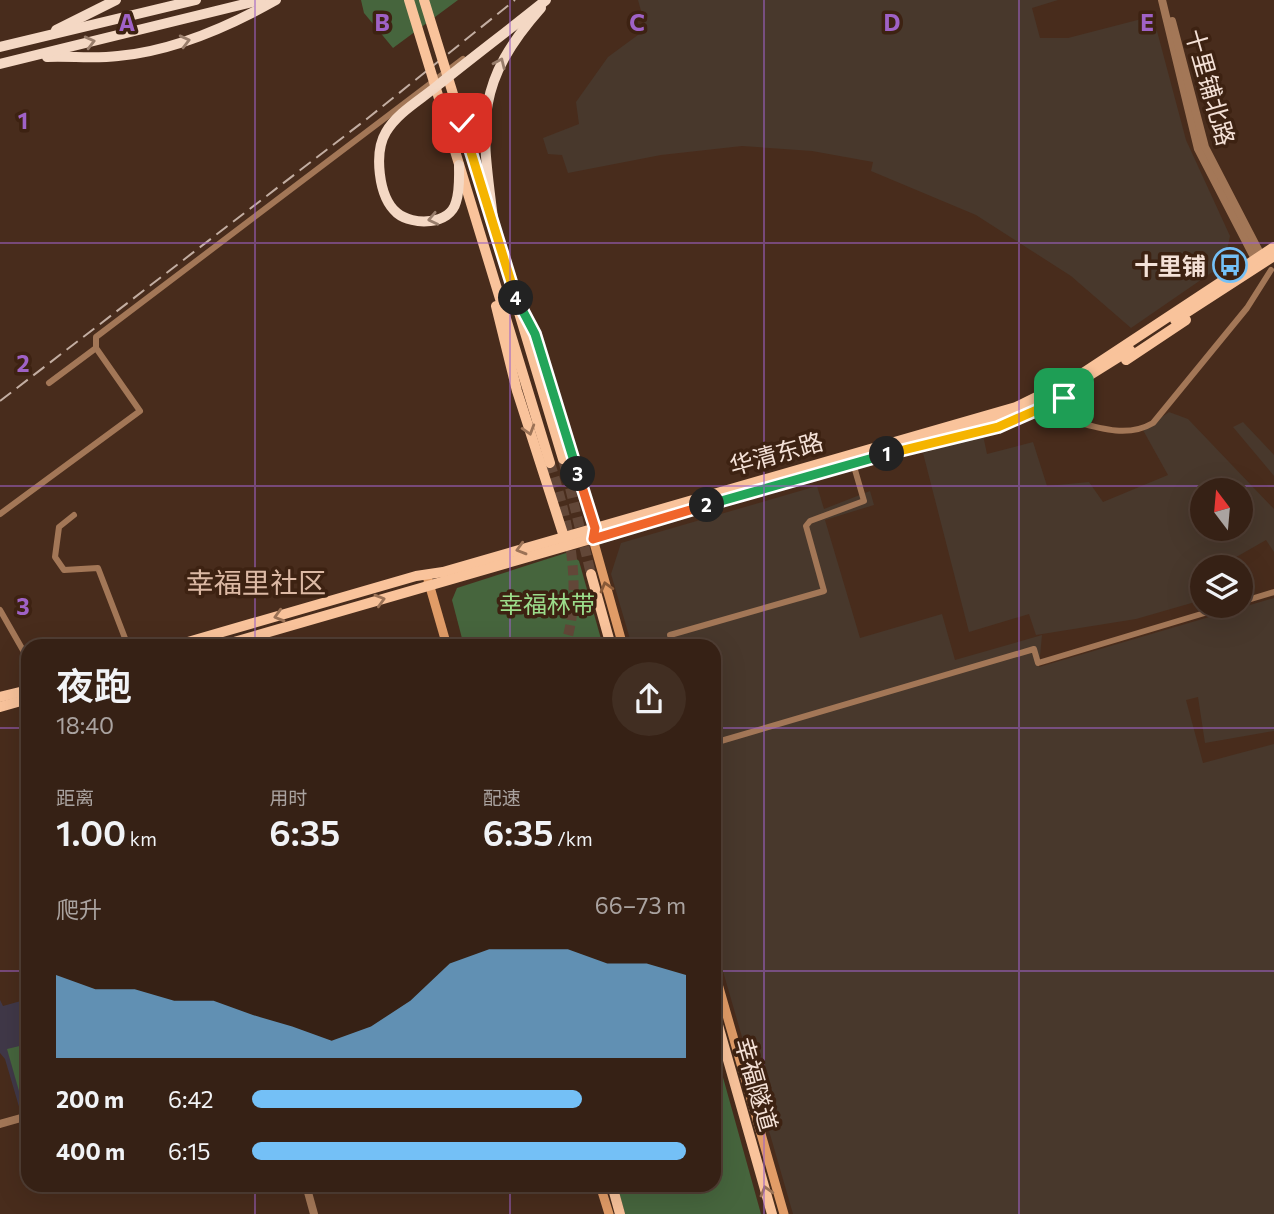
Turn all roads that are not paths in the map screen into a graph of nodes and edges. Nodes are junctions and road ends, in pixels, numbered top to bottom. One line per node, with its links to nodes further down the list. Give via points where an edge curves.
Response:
1 (116, 0): 10 (highway)
2 (196, 0): 10 (highway)
3 (261, 0): 13 (highway, one-way to 3)
4 (276, 0): 13 (highway, one-way to 4, via 144,51 208,34)
5 (409, 0): 15 (main road, bridge)
6 (424, 0): 16 (main road, bridge)
7 (547, 0): 15 (highway, one-way to 7, bridge, via 456,203 450,212 430,221 403,217 393,209 382,181 382,140 405,111); 16 (highway, one-way to 7, bridge, via 485,150 488,98 506,51)
8 (1162, 0): 20 (street, 十里铺北路, via 1198,149)
9 (1167, 0): 20 (street, 十里铺北路, via 1205,147)
10 (43, 37): 12 (highway)
11 (490, 39): 22 (street, via 96,337)
12 (0, 47)
13 (20, 59): 14 (highway)
14 (0, 64)
15 (459, 164): 18 (main road, bridge)
16 (494, 226): 21 (main road)
17 (1274, 239): 20 (main road)
18 (482, 242): 28 (main road); 33 (main road, one-way to 33, via 517,391)
19 (1274, 247): 20 (main road, 华清东路)
20 (1267, 263): 24 (main road, via 1089,384); 24 (street, via 1247,308 1153,423 1118,431); 25 (main road, 华清东路, via 1058,396); 31 (main road, 华清东路, via 1235,272 1063,384 1016,407)
21 (530, 334): 26 (main road); 31 (main road)
22 (96, 348): 23 (street); 29 (street, via 140,411)
23 (50, 383)
24 (1032, 413): 25 (main road, via 998,427)
25 (950, 436): 27 (main road, 华清东路)
26 (563, 459)
27 (853, 463): 32 (main road, 华清东路); 47 (street, via 864,501 806,526 824,591 670,635)
28 (550, 464)
29 (0, 514)
30 (74, 515): 41 (street, via 59,527 55,556 64,570 98,568)
31 (595, 528): 32 (main road); 33 (main road, 华清东路)
32 (593, 539): 33 (main road, 华清东路); 46 (main road, one-way to 32)
33 (566, 542): 35 (main road, 华清东路, one-way to 35); 36 (main road, 华清东路)
34 (591, 574): 45 (main road)
35 (427, 575): 36 (main road); 42 (main road, 华清东路, one-way to 42)
36 (430, 586): 43 (main road, 华清东路, one-way to 36); 44 (main road)
37 (1274, 592): 38 (street)
38 (1253, 598)
39 (0, 610): 48 (street)
40 (1190, 617): 53 (street, via 1038,663 1034,649)
41 (125, 639)
42 (199, 639)
43 (244, 639)
44 (445, 639)
45 (609, 639)
46 (621, 639)
47 (671, 639)
48 (21, 647)
49 (21, 692): 50 (main road)
50 (0, 697)
51 (21, 701): 52 (main road)
52 (0, 706)
53 (721, 741)
54 (721, 994): 61 (main road)
55 (721, 1036): 65 (main road, 幸福隧道, one-way to 55)
56 (21, 1118): 57 (street)
57 (0, 1124)
58 (308, 1192): 62 (street)
59 (602, 1192): 63 (main road)
60 (614, 1192): 64 (main road)
61 (780, 1201): 66 (main road); 67 (main road)
62 (314, 1214)
63 (609, 1214)
64 (620, 1214)
65 (772, 1214)
66 (778, 1214)
67 (784, 1214)

